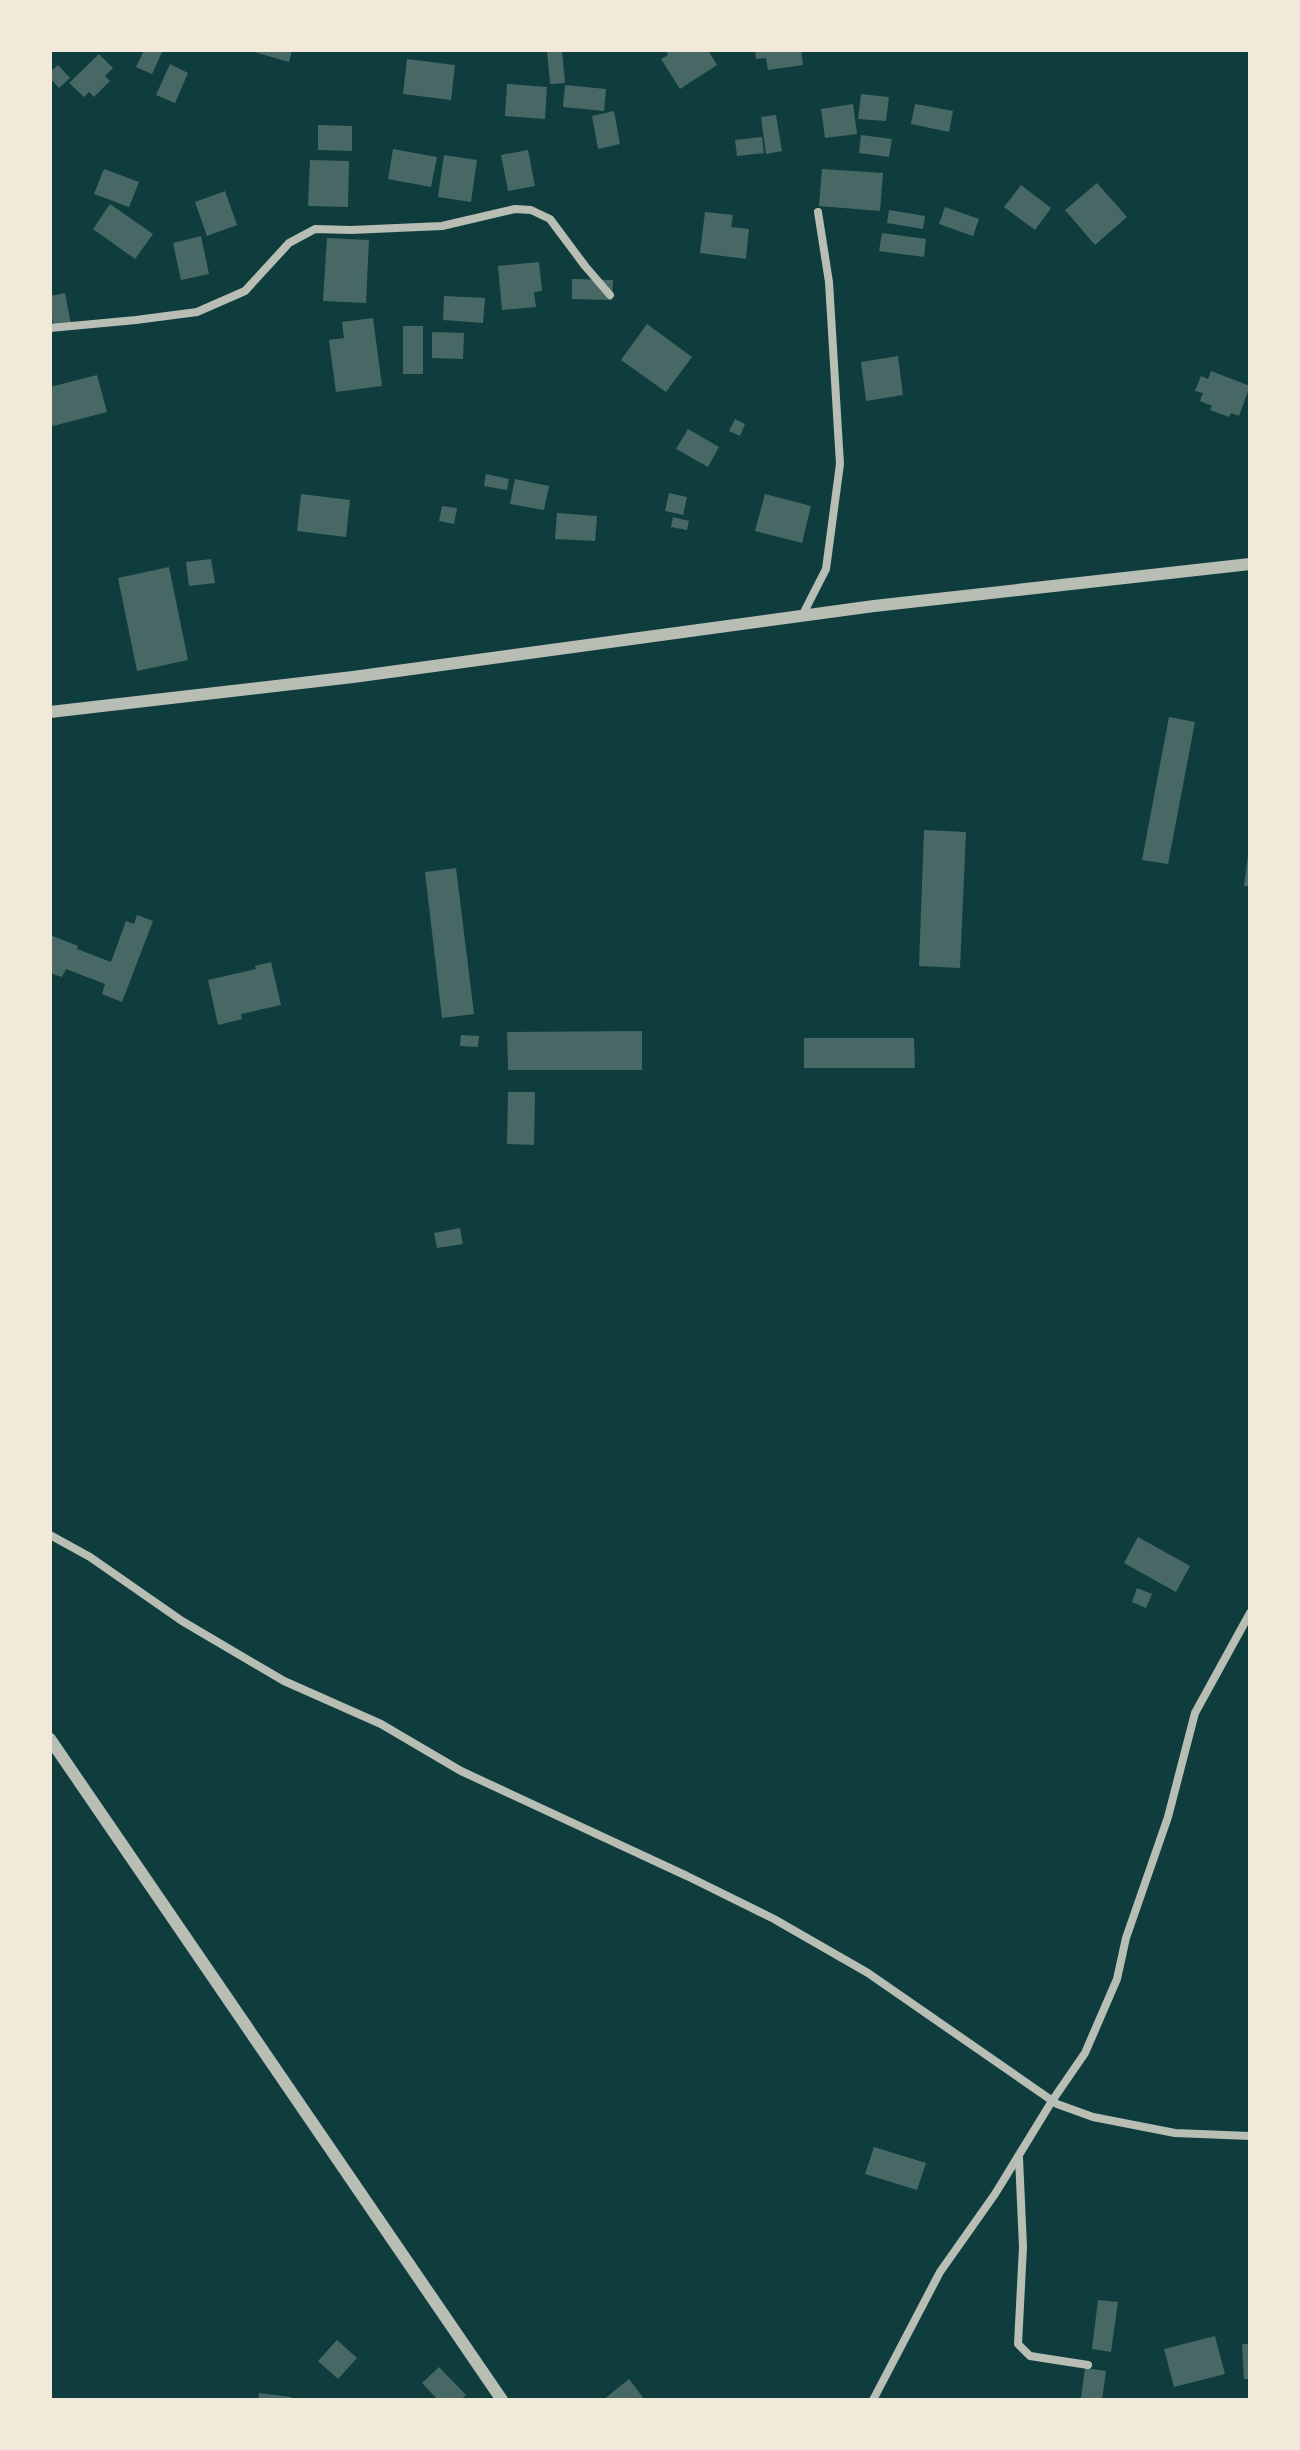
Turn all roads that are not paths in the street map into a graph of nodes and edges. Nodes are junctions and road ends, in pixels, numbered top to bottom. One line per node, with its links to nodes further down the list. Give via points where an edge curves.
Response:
1 (818, 212): 5 (street, via 829,282 840,464 826,569)
2 (610, 295): 3 (street, via 550,219 515,209 442,226 315,229 289,243 245,291 197,312)
3 (50, 328)
4 (1250, 564): 5 (street)
5 (802, 616): 6 (street)
6 (50, 712)
7 (50, 1535): 10 (street, via 284,1681 774,1919 855,1965)
8 (1250, 1613): 10 (street, via 1195,1713 1117,1979 1085,2053)
9 (50, 1739): 14 (street)
10 (1052, 2101): 11 (street, via 1093,2117 1175,2133); 12 (street)
11 (1250, 2136)
12 (1019, 2158): 13 (street, via 1023,2247 1018,2344 1030,2356); 15 (street, via 940,2272)
13 (1088, 2365)
14 (502, 2400)
15 (873, 2400)

